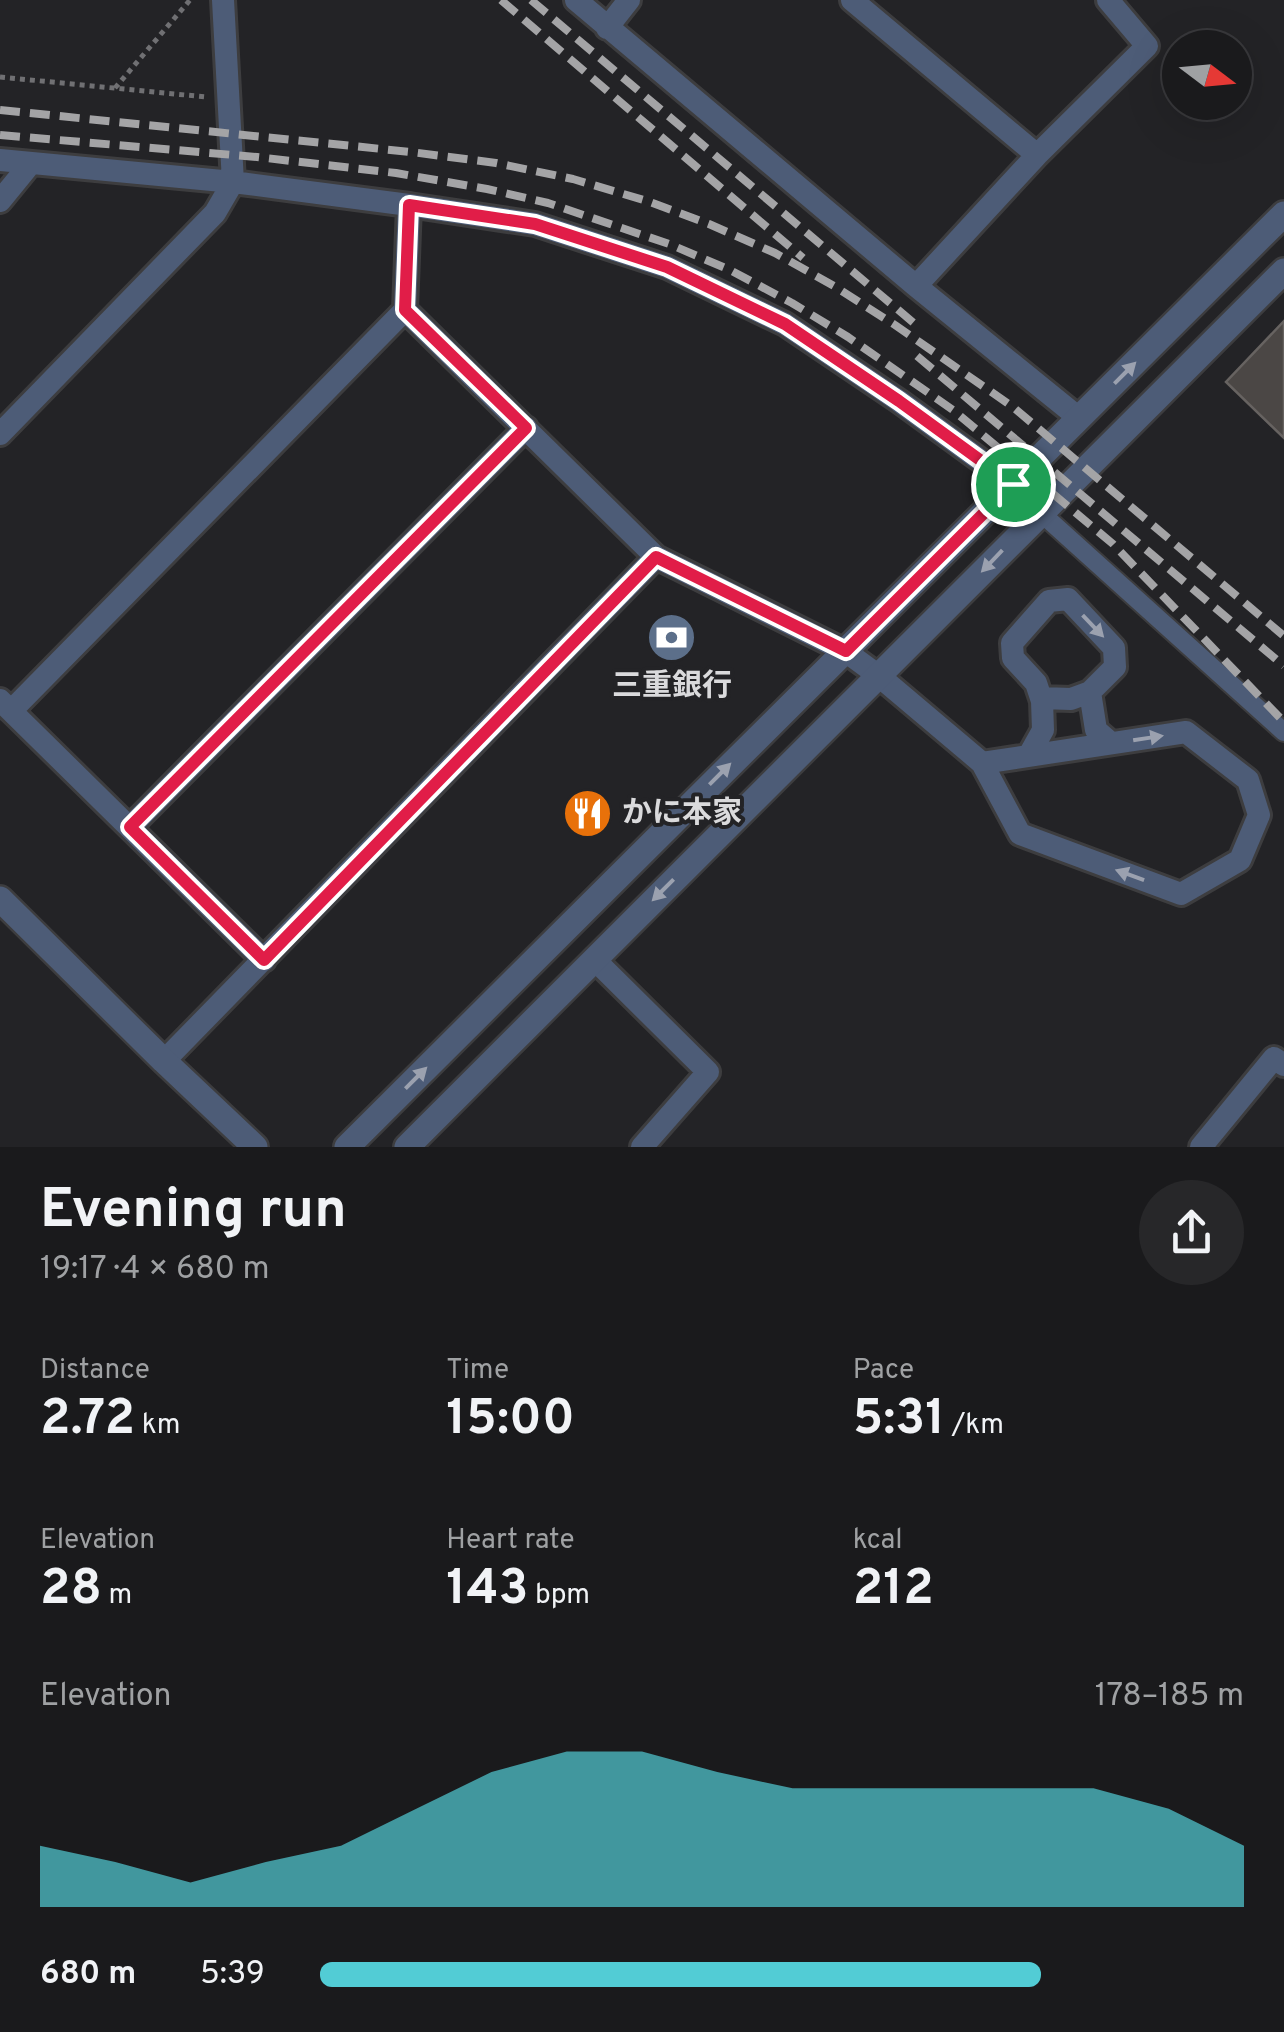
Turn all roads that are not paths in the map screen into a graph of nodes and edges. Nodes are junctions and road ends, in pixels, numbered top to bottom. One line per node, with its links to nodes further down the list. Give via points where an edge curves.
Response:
1 (223, 0): 10 (street)
2 (576, 0): 6 (street)
3 (629, 0): 6 (street)
4 (852, 0): 7 (street)
5 (1108, 0): 7 (street, via 1147,46)
6 (608, 28): 15 (street)
7 (1037, 154): 15 (street)
8 (0, 160): 9 (street)
9 (31, 163): 10 (street); 11 (street)
10 (234, 182): 12 (street); 19 (street, via 215,213)
11 (0, 201)
12 (409, 205): 16 (street); 20 (street, via 535,224 667,267 785,324)
13 (1284, 214): 17 (street, one-way to 13)
14 (1284, 270): 21 (street)
15 (916, 286): 17 (street)
16 (405, 310): 18 (street); 27 (street)
17 (1079, 418): 20 (street)
18 (526, 428): 22 (street); 32 (street)
19 (0, 434)
20 (1013, 484): 23 (street)
21 (1040, 512): 24 (street, one-way to 24); 28 (street)
22 (656, 557): 23 (street); 35 (street)
23 (846, 651): 24 (street); 39 (street, one-way to 23)
24 (879, 676): 31 (street); 34 (street, one-way to 34)
25 (1090, 692): 26 (street, via 1071,700); 26 (street, one-way to 25, via 1012,658 1012,642 1049,601 1068,600 1114,648 1114,667); 29 (street, via 1096,730)
26 (1041, 698): 30 (street, via 1043,730)
27 (6, 705): 32 (street)
28 (1284, 732)
29 (1111, 743): 30 (street); 31 (street, one-way to 31, via 1186,732 1248,780 1259,815 1240,860 1181,894 1038,841 1020,834)
30 (1030, 755): 31 (street)
31 (982, 762)
32 (130, 827): 35 (street)
33 (0, 899): 36 (street)
34 (594, 959): 40 (street); 41 (street, via 708,1072)
35 (264, 960): 36 (street)
36 (164, 1061): 38 (street)
37 (1284, 1066): 42 (street, via 1274,1058)
38 (255, 1147)
39 (347, 1147)
40 (407, 1147)
41 (642, 1147)
42 (1201, 1147)

